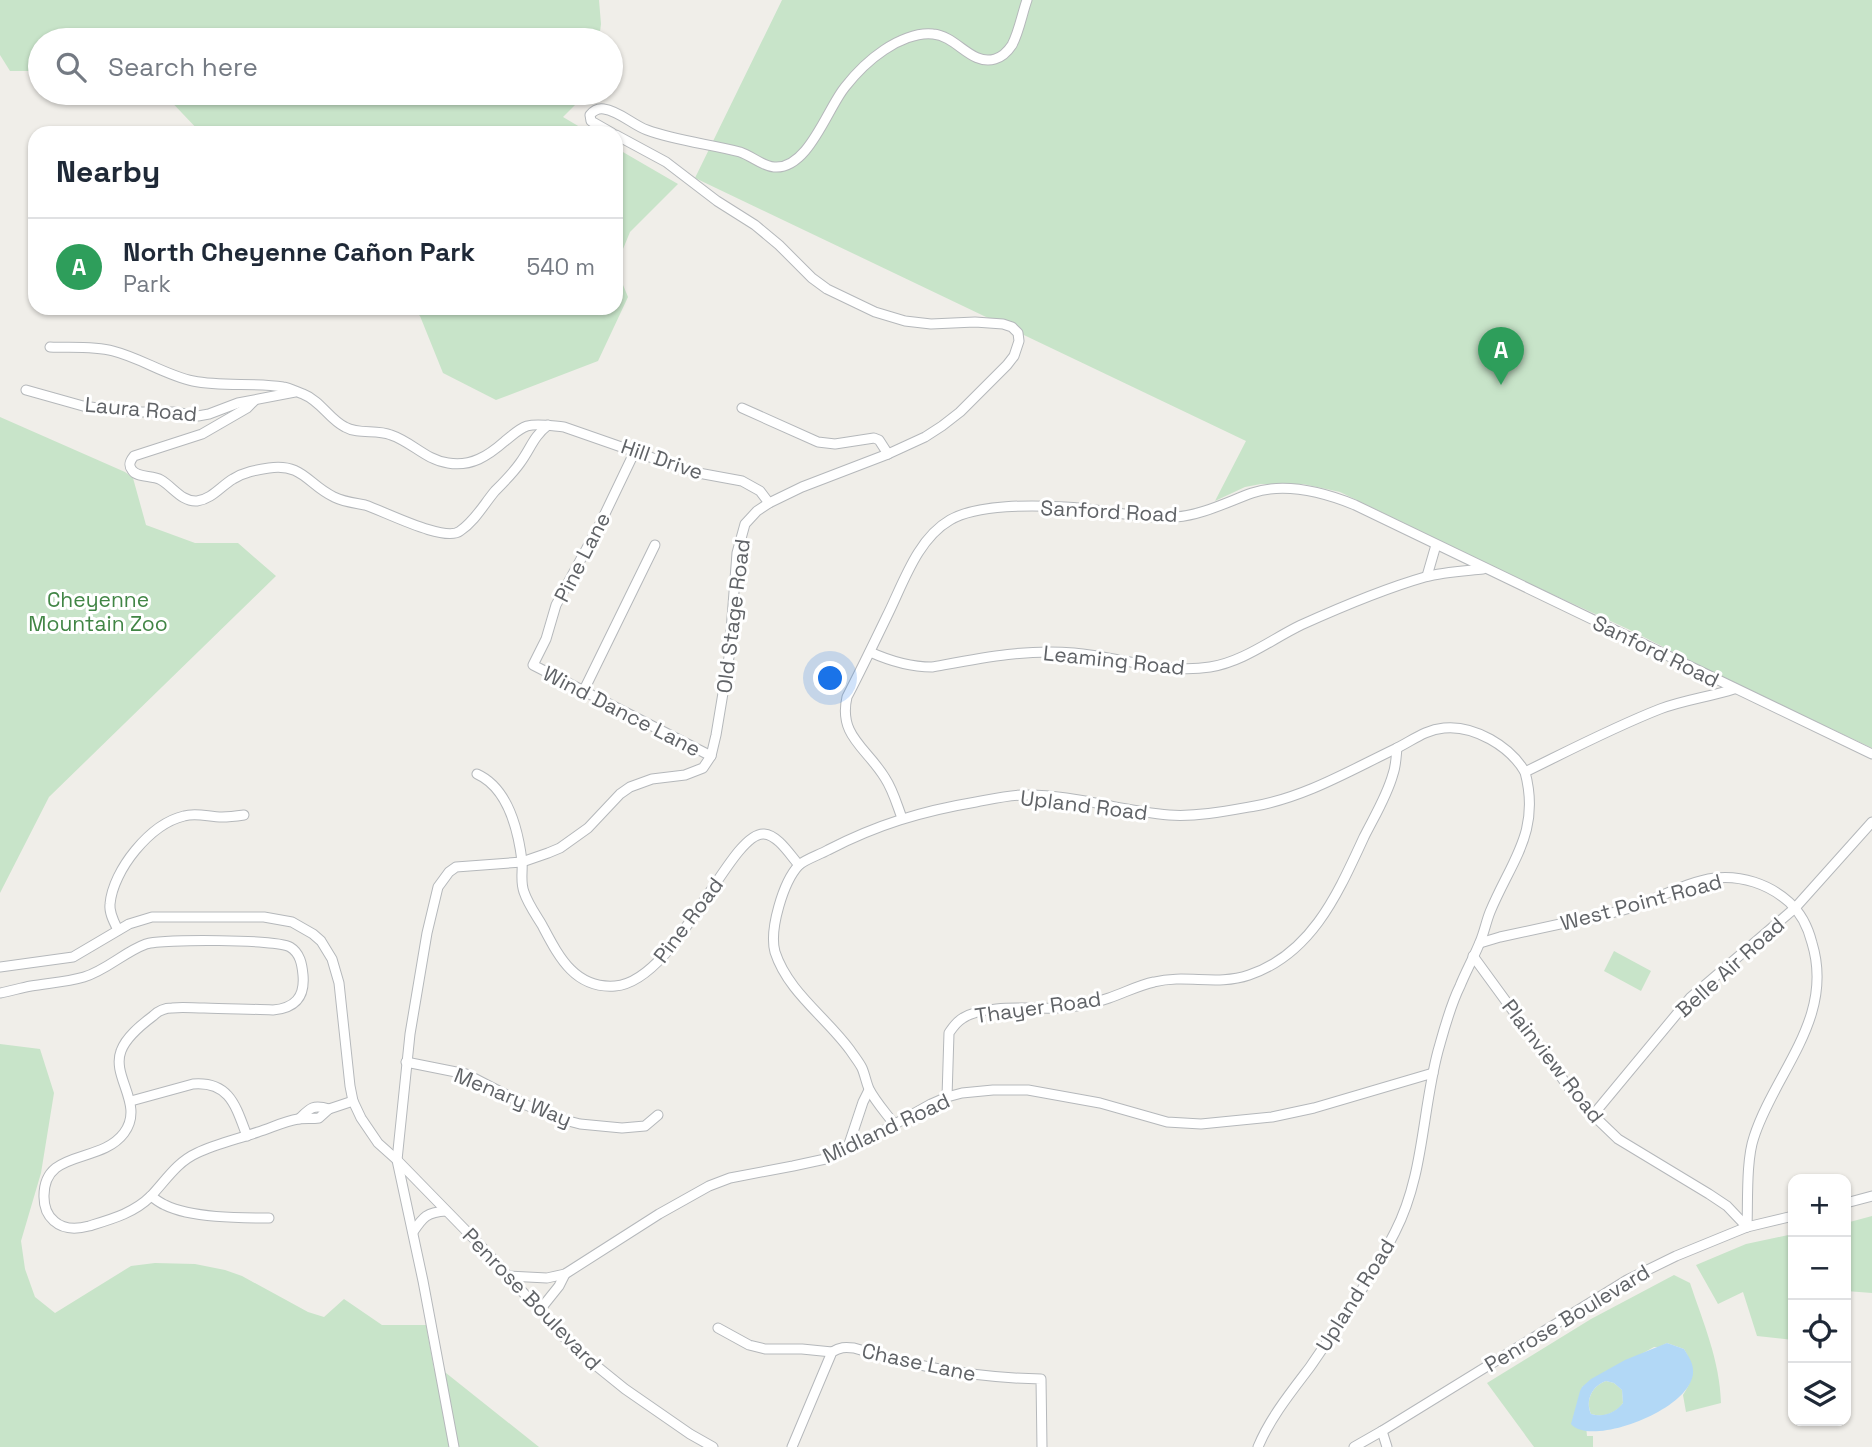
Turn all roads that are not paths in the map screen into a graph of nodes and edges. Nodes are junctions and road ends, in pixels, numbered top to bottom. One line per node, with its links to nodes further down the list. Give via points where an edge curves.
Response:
1 (1027, 0): 2 (street, Old Stage Road, via 1012,45 993,60 974,57 953,41 932,34 885,49 836,99 810,146 785,166 774,167 743,153 644,129 601,108 590,115)
2 (598, 126)
3 (623, 139): 11 (street, Old Stage Road, via 680,171 755,225 818,283 857,304 905,321 975,321 1003,324 1018,333 1014,356 960,412 925,437)
4 (50, 347): 6 (street, via 106,349 194,381 284,387)
5 (26, 390): 7 (street, Laura Road, via 83,406 198,416)
6 (297, 392): 7 (street, Laura Road); 9 (street, via 318,402 342,426 392,435 449,464 488,455 527,426)
7 (254, 401): 9 (street, via 202,434 134,456 132,472 153,476 194,501 244,473 287,467 338,499 438,532 458,534)
8 (742, 408): 11 (street, via 818,442 874,438)
9 (548, 425): 10 (street, Hill Drive)
10 (635, 450): 12 (street, Hill Drive, via 693,472 742,481); 18 (street, Pine Lane, via 556,605)
11 (888, 453): 12 (street, Old Stage Road)
12 (769, 502): 23 (street, Old Stage Road, via 745,524 740,538 729,657)
13 (655, 545): 20 (street)
14 (1436, 545): 15 (street, Sanford Road); 16 (street); 17 (street, Sanford Road, via 1332,496 1304,490 1255,492 1178,517 1060,506 974,511 950,520 922,547)
15 (1484, 569): 16 (street, Leaming Road); 19 (street, Sanford Road)
16 (1427, 576): 17 (street, Leaming Road, via 1351,604 1237,659 1210,667 1164,667 1048,652 1001,654 921,667 891,662)
17 (870, 652): 27 (street, Sanford Road, via 847,697 847,727 886,779)
18 (533, 665): 20 (street, Wind Dance Lane)
19 (1734, 689): 22 (street, Sanford Road); 24 (street, via 1661,709)
20 (583, 692): 23 (street, Wind Dance Lane)
21 (1397, 748): 24 (street, Upland Road, via 1421,733 1460,729 1499,744); 27 (street, Upland Road, via 1303,793 1235,810 1180,816 1026,795 940,807); 40 (street, Thayer Road, via 1394,774 1341,886 1322,918 1292,951 1261,971 1235,979 1169,979 1093,1003 970,1014 949,1033)
22 (1872, 754)
23 (711, 757): 29 (street, via 694,772 629,787 572,840)
24 (1525, 772): 33 (street, Upland Road, via 1530,800 1525,839)
25 (477, 774): 29 (street, Pine Road, via 495,786 509,810)
26 (244, 815): 32 (street, via 188,814 147,838 112,892 110,913)
27 (902, 818): 30 (street, Upland Road)
28 (1872, 822): 31 (street, Belle Air Road)
29 (522, 862): 30 (street, Pine Road, via 524,895 559,956 577,976 611,986 635,979 663,957 751,838 764,834 775,838); 37 (street, via 456,867 438,887)
30 (799, 865): 39 (street, via 776,917 776,954 797,991 850,1050)
31 (1796, 908): 33 (street, West Point Road, via 1758,883 1711,878 1627,909); 44 (street, Belle Air Road, via 1690,998); 55 (street, via 1815,952 1816,988 1801,1041 1755,1135)
32 (118, 930): 35 (street, Penrose Boulevard, via 73,957); 42 (street, Penrose Boulevard, via 152,917 264,917 292,922 313,934 332,958 339,983)
33 (1480, 943): 34 (street, Upland Road)
34 (1473, 956): 38 (street, Upland Road); 44 (street, Plainview Road)
35 (0, 967)
36 (0, 993): 41 (street, via 91,975 155,942 270,942 296,952 304,984 292,1005 273,1010 170,1007 146,1021 119,1058)
37 (406, 1062): 43 (street, Menary Way, via 466,1074 535,1109 580,1124 645,1126); 48 (street)
38 (1433, 1073): 40 (street, Midland Road, via 1314,1108 1201,1124 1167,1122 1028,1090); 63 (street, Upland Road, via 1414,1183 1396,1230)
39 (869, 1090): 45 (street); 47 (street)
40 (947, 1097): 45 (street, Midland Road)
41 (131, 1101): 46 (street, via 193,1084 213,1085 233,1101); 49 (street, via 124,1134 102,1151 52,1170 45,1186 45,1205 54,1222 83,1227 127,1213)
42 (354, 1101): 46 (street, via 329,1109 317,1106 299,1119); 48 (street, Penrose Boulevard, via 369,1132)
43 (658, 1115)
44 (1593, 1115): 55 (street, Plainview Road, via 1618,1139 1727,1206)
45 (894, 1124): 47 (street, Midland Road)
46 (247, 1136): 49 (street, via 191,1156)
47 (847, 1150): 57 (street, Midland Road, via 815,1162 709,1186)
48 (397, 1160): 52 (street, Penrose Boulevard); 56 (street)
49 (150, 1196): 54 (street, via 185,1212)
50 (1872, 1196): 51 (street)
51 (1851, 1202)
52 (446, 1211): 56 (street, via 422,1218); 58 (street, Penrose Boulevard)
53 (1788, 1217): 55 (street, Penrose Boulevard)
54 (270, 1218)
55 (1747, 1227): 62 (street, Penrose Boulevard, via 1627,1280)
56 (413, 1232): 64 (street)
57 (565, 1274): 58 (street, Midland Road); 59 (street, Midland Road)
58 (508, 1276): 59 (street, Penrose Boulevard)
59 (540, 1311): 65 (street, Penrose Boulevard, via 601,1371)
60 (718, 1328): 61 (street, via 765,1349)
61 (832, 1352): 66 (street, Chase Lane); 67 (street, Chase Lane, via 853,1348 941,1370 1041,1379)
62 (1382, 1431): 70 (street, Penrose Boulevard); 71 (street)
63 (1263, 1437): 68 (street, Upland Road); 69 (street)
64 (454, 1447)
65 (713, 1447)
66 (792, 1447)
67 (1042, 1447)
68 (1258, 1447)
69 (1266, 1447)
70 (1354, 1447)
71 (1387, 1447)

